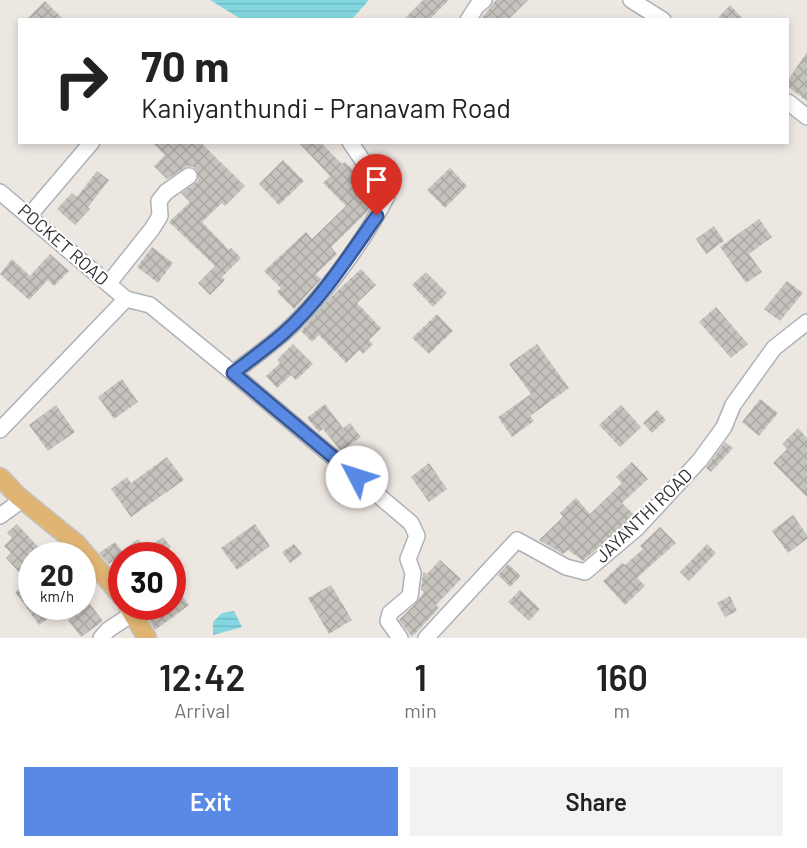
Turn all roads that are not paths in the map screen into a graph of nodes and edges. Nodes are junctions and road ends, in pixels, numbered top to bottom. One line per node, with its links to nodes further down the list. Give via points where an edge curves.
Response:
1 (484, 0): 3 (street)
2 (631, 0): 4 (street)
3 (469, 18)
4 (660, 18)
5 (789, 103): 6 (street)
6 (807, 117)
7 (90, 144): 11 (street)
8 (351, 144): 15 (street, via 387,196 377,216 314,302 285,332)
9 (189, 176): 12 (street, POCKET ROAD, via 159,201 160,216)
10 (0, 192): 11 (street, POCKET ROAD)
11 (29, 216): 12 (street, POCKET ROAD)
12 (108, 284): 13 (street, POCKET ROAD)
13 (126, 299): 15 (street, via 150,305); 16 (street)
14 (806, 324): 26 (street, JAYANTHI ROAD, via 774,348 700,460 636,528 585,572 566,567 517,540)
15 (233, 373): 25 (street, via 411,523 417,536 408,559 413,573 410,596 390,613 388,621)
16 (0, 430)
17 (0, 477): 18 (main road)
18 (22, 500): 19 (street); 20 (main road, via 77,544)
19 (0, 516)
20 (108, 581)
21 (119, 620): 23 (street)
22 (136, 620): 24 (main road)
23 (101, 638)
24 (147, 638)
25 (400, 638)
26 (426, 638)

